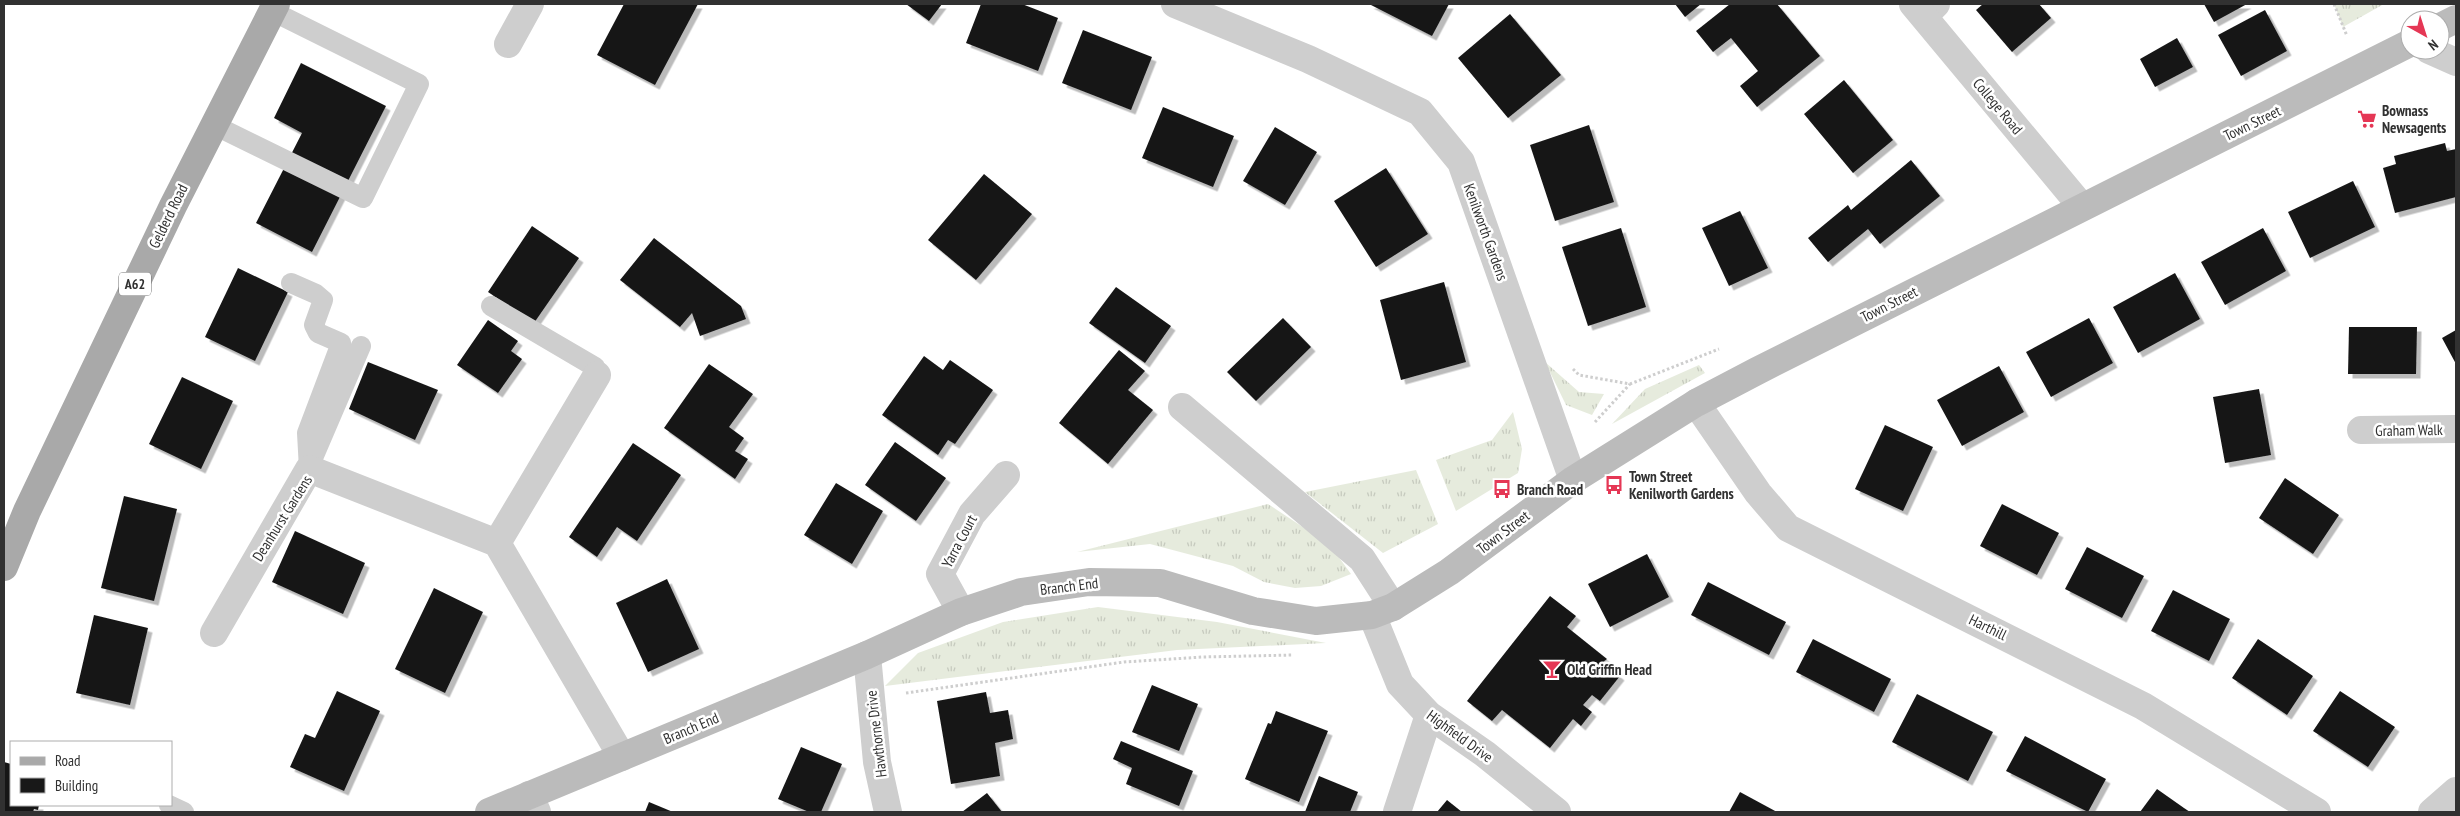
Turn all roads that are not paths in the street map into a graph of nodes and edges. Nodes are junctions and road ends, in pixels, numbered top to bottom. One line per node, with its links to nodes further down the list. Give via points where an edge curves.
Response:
1 (530, 4): 5 (street)
2 (1175, 4): 19 (street, Kenilworth Gardens, via 1308,59 1420,112 1461,162)
3 (274, 8): 7 (main road, Gelderd Road / A62); 7 (lane, via 420,84 363,198)
4 (1925, 8): 8 (street, College Road)
5 (508, 44)
6 (2400, 48): 8 (main road, Town Street)
7 (214, 125): 21 (main road, Gelderd Road / A62, via 172,206)
8 (2082, 208): 13 (main road, Town Street)
9 (291, 283): 17 (lane, via 323,300 314,325 318,334 341,343 307,433)
10 (491, 306): 12 (lane, via 595,367)
11 (361, 346): 17 (lane)
12 (597, 375): 20 (street)
13 (1696, 404): 19 (main road, Town Street); 36 (street, Harthill, via 1758,493 1788,528 2144,706)
14 (1182, 407): 22 (street, via 1362,559)
15 (2456, 429): 16 (street, Graham Walk)
16 (2361, 430)
17 (309, 470): 20 (street, Deanhurst Gardens); 24 (street, Deanhurst Gardens)
18 (1006, 475): 23 (street, Yarra Court, via 972,514 940,574)
19 (1574, 480): 22 (main road, Town Street, via 1449,572)
20 (497, 543): 27 (street)
21 (4, 567)
22 (1382, 611): 23 (main road, Branch End, via 1316,621 1253,611 1160,583 1089,582 1022,592); 26 (street, Highfield Drive, via 1400,684)
23 (961, 612): 25 (main road, Branch End)
24 (214, 633)
25 (867, 655): 27 (main road, Branch End); 33 (street, Hawthorne Drive, via 877,762)
26 (1429, 715): 34 (street); 35 (street, Highfield Drive, via 1485,754)
27 (622, 758): 29 (main road, Branch End)
28 (2456, 791): 37 (street)
29 (533, 804): 32 (main road, Branch End)
30 (171, 806): 31 (lane)
31 (184, 812)
32 (488, 812)
33 (888, 812)
34 (1397, 812)
35 (1557, 812)
36 (2317, 812)
37 (2432, 812)

